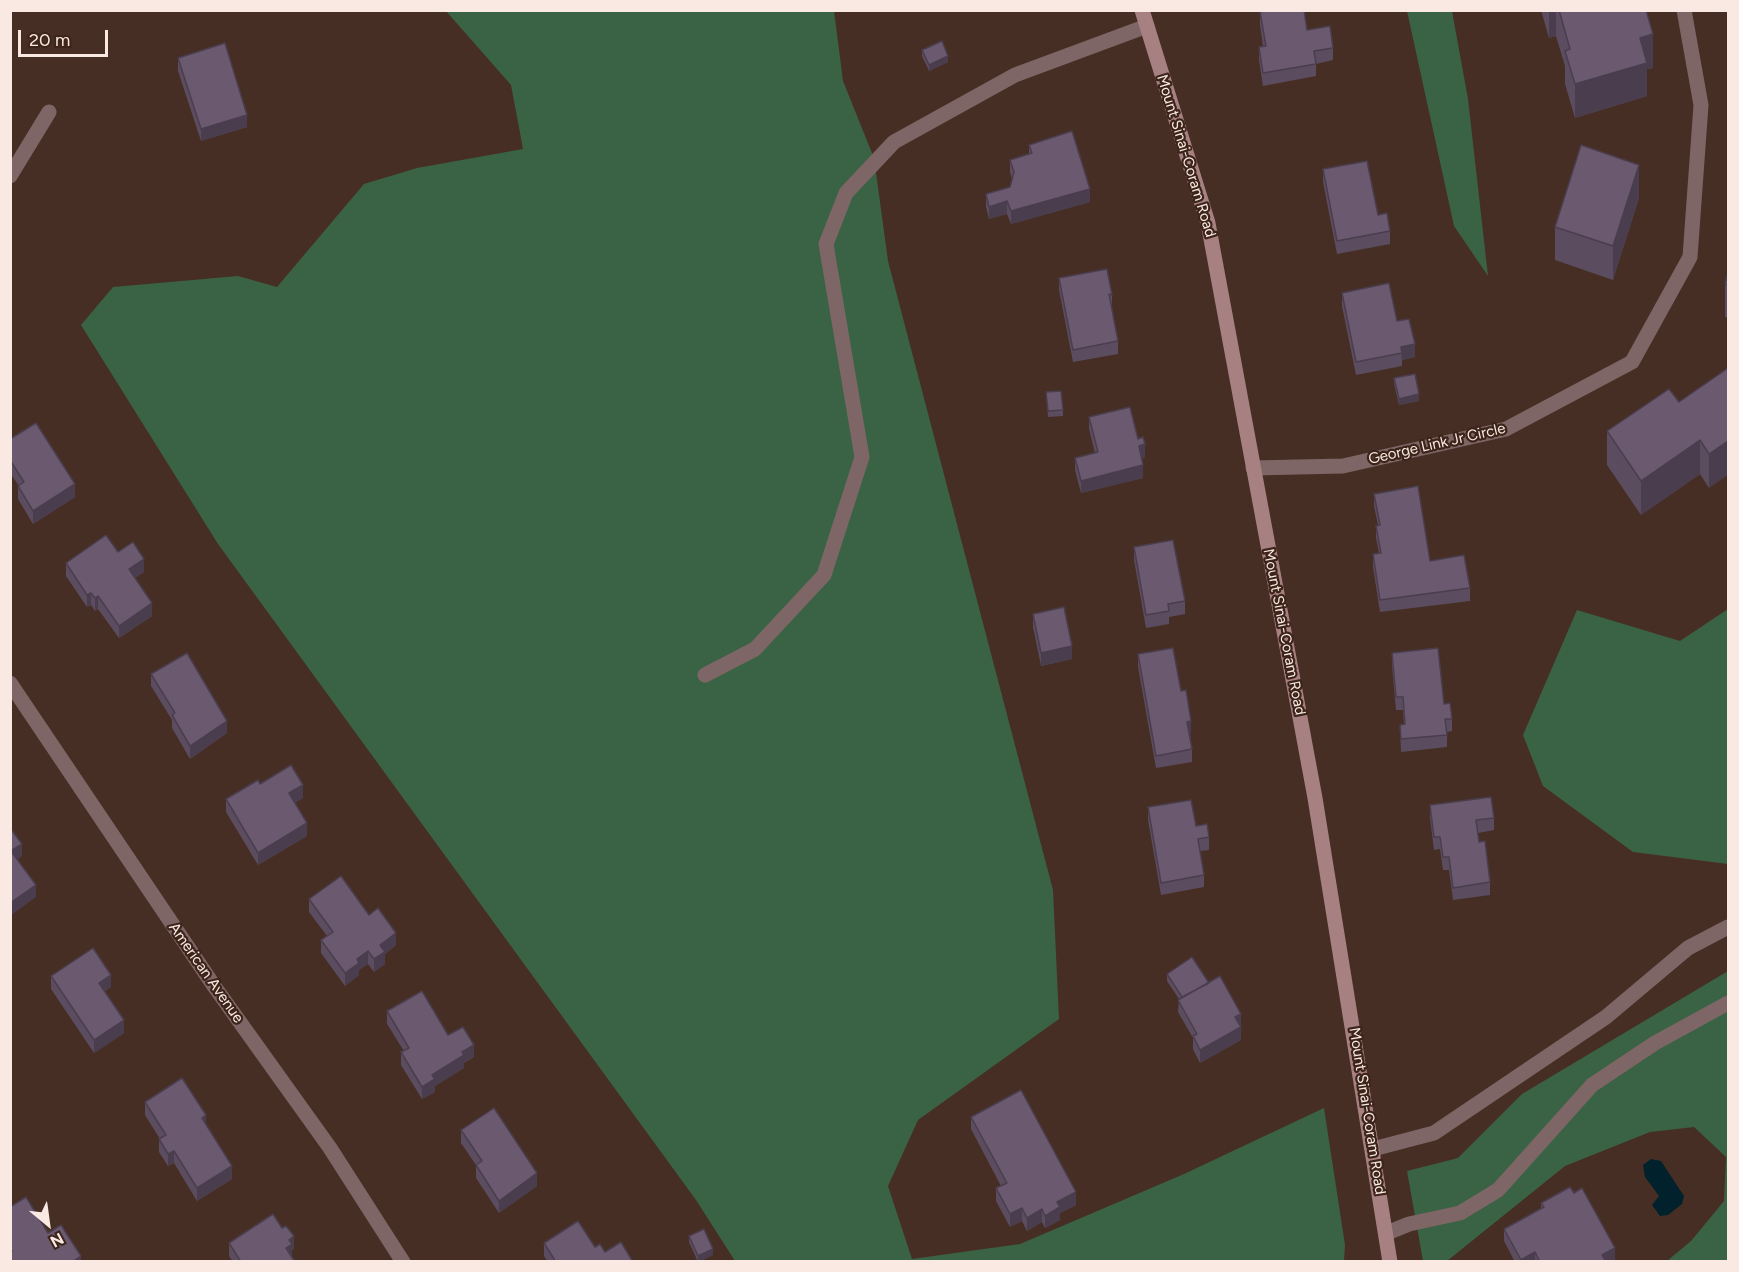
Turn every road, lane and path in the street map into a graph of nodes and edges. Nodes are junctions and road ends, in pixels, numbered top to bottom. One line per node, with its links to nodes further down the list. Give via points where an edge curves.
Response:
1 (1142, 10): 3 (main road, Mount Sinai-Coram Road)
2 (1684, 10): 6 (street, George Link Jr Circle, via 1701,105 1690,257 1632,362 1506,429 1343,466)
3 (1147, 26): 6 (main road, Mount Sinai-Coram Road, via 1208,223); 7 (street, via 1015,75 904,136 846,193 826,244 862,457 824,575 755,649)
4 (49, 112): 5 (street)
5 (10, 177)
6 (1253, 468): 11 (main road, Mount Sinai-Coram Road, via 1315,798)
7 (705, 675)
8 (10, 683): 13 (street, American Avenue)
9 (1728, 927): 11 (street, via 1688,948 1606,1017 1434,1133)
10 (1728, 1003): 12 (street, via 1655,1043 1592,1085 1497,1190 1460,1213)
11 (1373, 1149): 12 (main road, Mount Sinai-Coram Road)
12 (1387, 1233): 14 (main road, Mount Sinai-Coram Road)
13 (404, 1262)
14 (1390, 1262)

